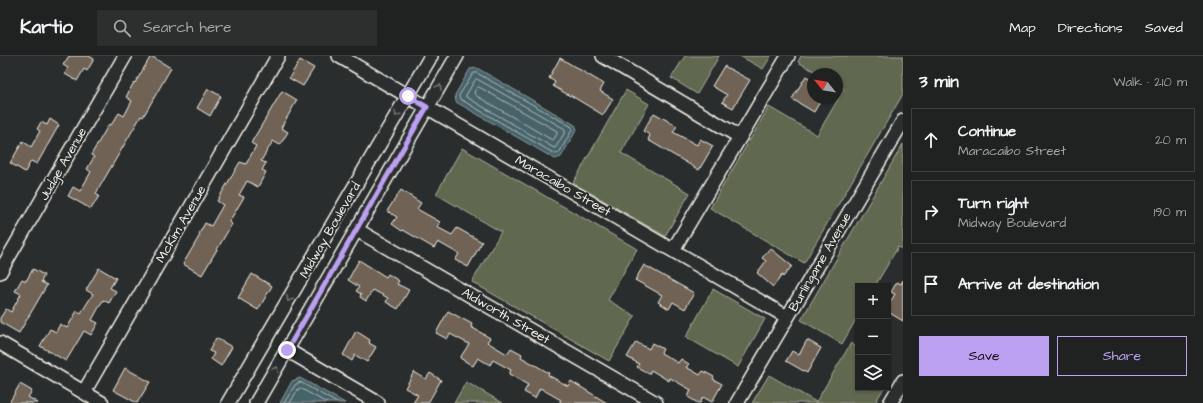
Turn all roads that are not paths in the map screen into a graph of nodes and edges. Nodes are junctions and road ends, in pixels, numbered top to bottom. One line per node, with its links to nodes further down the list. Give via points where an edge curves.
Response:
1 (125, 56): 14 (street, Judge Avenue)
2 (278, 56): 19 (street, McKim Avenue)
3 (339, 56): 8 (street, Maracaibo Street)
4 (431, 56): 8 (street, Midway Boulevard)
5 (457, 56): 9 (street, Midway Boulevard, one-way to 5)
6 (603, 56): 11 (street)
7 (788, 56): 11 (street)
8 (408, 96): 9 (street, Maracaibo Street); 21 (street, Midway Boulevard, one-way to 21)
9 (427, 107): 12 (street, Midway Boulevard); 13 (street, Maracaibo Street)
10 (903, 121): 15 (street, Burlingame Avenue)
11 (740, 137): 13 (street)
12 (357, 230): 17 (street, Midway Boulevard); 24 (street, Aldworth Street)
13 (673, 250): 15 (street, Maracaibo Street)
14 (0, 272)
15 (787, 317): 25 (street, Burlingame Avenue)
16 (0, 344): 19 (street)
17 (287, 350): 22 (street, Midway Boulevard, one-way to 17); 23 (street)
18 (903, 381): 26 (street)
19 (84, 392): 20 (street)
20 (102, 403)
21 (228, 403)
22 (256, 403)
23 (378, 403)
24 (656, 403)
25 (737, 403)
26 (890, 403)

